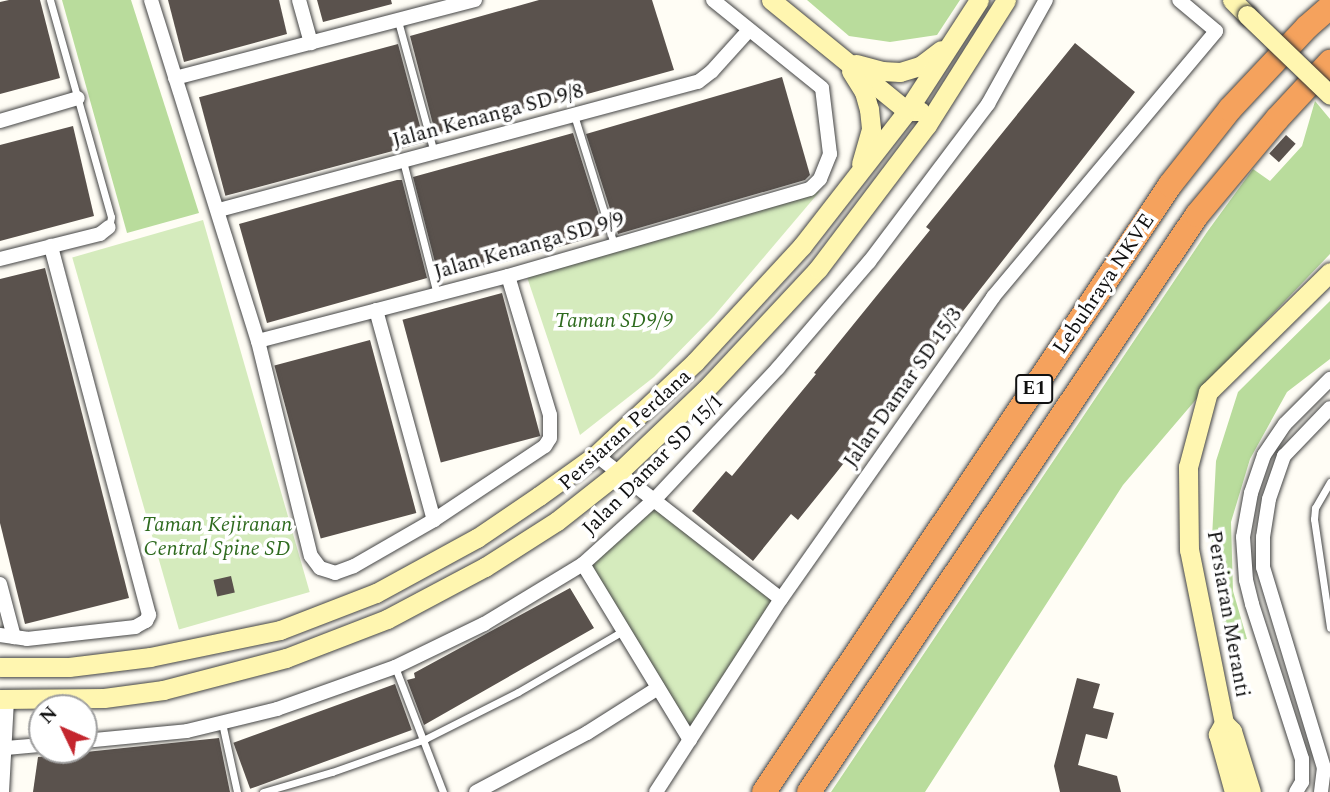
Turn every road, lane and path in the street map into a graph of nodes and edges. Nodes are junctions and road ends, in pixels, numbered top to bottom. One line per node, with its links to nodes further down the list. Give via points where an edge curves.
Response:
1 (50, 0): 23 (lane)
2 (151, 0): 20 (street)
3 (299, 0): 17 (street)
4 (475, 0): 12 (street)
5 (713, 0): 15 (street)
6 (771, 0): 18 (main road)
7 (979, 0): 16 (main road, Persiaran Perdana)
8 (1006, 0): 21 (main road, Persiaran Perdana)
9 (1046, 0): 46 (street, Jalan Damar SD 15/1, via 988,104 869,261 778,368)
10 (1179, 0): 51 (street, Jalan Damar SD 15/3, via 1216,31 993,297)
11 (1232, 0): 22 (main road, bridge)
12 (436, 5): 14 (street)
13 (1330, 7): 73 (highway, Lebuhraya NKVE / E1, via 1230,109 1170,185)
14 (398, 21): 17 (street); 27 (lane)
15 (749, 30): 25 (street, Jalan Kenanga SD 9/8, via 705,78); 33 (street, Jalan Kenanga SD 9/9, via 825,95 830,154 820,180 810,189)
16 (955, 37): 18 (main road, via 920,66 900,72 882,72); 24 (main road, Persiaran Perdana)
17 (311, 43): 20 (street)
18 (845, 60): 24 (main road); 30 (main road, via 869,109 871,129)
19 (1330, 62): 74 (highway, Lebuhraya NKVE / E1, via 1197,215)
20 (175, 78): 31 (street)
21 (951, 88): 24 (main road, via 921,111); 29 (main road, Persiaran Perdana)
22 (1330, 95)
23 (78, 98): 26 (street); 32 (lane, via 111,217)
24 (907, 111): 29 (main road, via 910,126); 30 (main road, Persiaran Perdana)
25 (574, 115): 27 (street, Jalan Kenanga SD 9/8); 33 (lane)
26 (0, 121)
27 (434, 153): 28 (street, Jalan Kenanga SD 9/8)
28 (403, 161): 31 (street, Jalan Kenanga SD 9/8); 38 (lane)
29 (899, 162): 44 (main road, Persiaran Perdana, via 818,270 706,389)
30 (857, 175): 43 (main road, Persiaran Perdana, via 802,246 695,362)
31 (219, 210): 40 (street)
32 (109, 227): 34 (street, via 100,234)
33 (614, 244): 37 (street, Jalan Kenanga SD 9/9)
34 (51, 246): 35 (street); 55 (street, via 148,608 146,621 135,627 27,639)
35 (0, 259)
36 (1330, 272): 66 (main road, Persiaran Meranti, via 1208,392 1188,467 1189,550 1224,723 1218,734)
37 (508, 276): 38 (street, Jalan Kenanga SD 9/9); 47 (street, via 550,415 550,438 538,453)
38 (436, 294): 39 (street, Jalan Kenanga SD 9/9)
39 (376, 310): 40 (street, Jalan Kenanga SD 9/9); 47 (street)
40 (258, 341): 47 (street, via 311,556 320,568 335,573 354,566)
41 (1330, 379): 75 (street, Persiaran Meranti, via 1285,424 1264,455 1243,537 1252,604 1302,759 1302,782)
42 (1330, 408): 76 (street, Persiaran Meranti, via 1284,456 1269,499 1263,537 1264,567 1324,768)
43 (596, 455): 44 (street); 50 (main road, Persiaran Perdana, via 477,538)
44 (619, 472): 46 (street); 52 (main road, Persiaran Perdana, via 556,521 485,567)
45 (1330, 482): 53 (lane, via 1314,519)
46 (656, 499): 48 (street, Jalan Damar SD 15/1); 51 (street)
47 (434, 520)
48 (583, 565): 54 (street); 57 (street, Jalan Damar SD 15/1, via 484,624)
49 (0, 584): 55 (street)
50 (376, 593): 52 (main road); 56 (main road, Persiaran Perdana, via 280,629 150,657 69,667)
51 (781, 599): 63 (street, Jalan Damar SD 15/3)
52 (387, 619): 59 (main road, Persiaran Perdana, via 261,666 163,690 104,698)
53 (1330, 628)
54 (623, 631): 58 (street); 61 (lane)
55 (7, 636)
56 (0, 667)
57 (396, 667): 60 (street, Jalan Damar SD 15/1, via 277,709); 61 (lane)
58 (658, 688): 63 (street); 71 (street, via 587,733)
59 (4, 700): 65 (street)
60 (222, 723): 62 (street, Jalan Damar SD 15/1); 68 (lane)
61 (425, 739): 69 (lane); 70 (lane)
62 (98, 740)
63 (690, 740): 72 (street, Jalan Damar SD 15/3)
64 (28, 746): 65 (street)
65 (6, 748): 67 (street)
66 (1239, 791)
67 (2, 792)
68 (237, 792)
69 (263, 792)
70 (443, 792)
71 (477, 792)
72 (656, 792)
73 (764, 792)
74 (809, 792)
75 (1296, 792)
76 (1321, 792)

